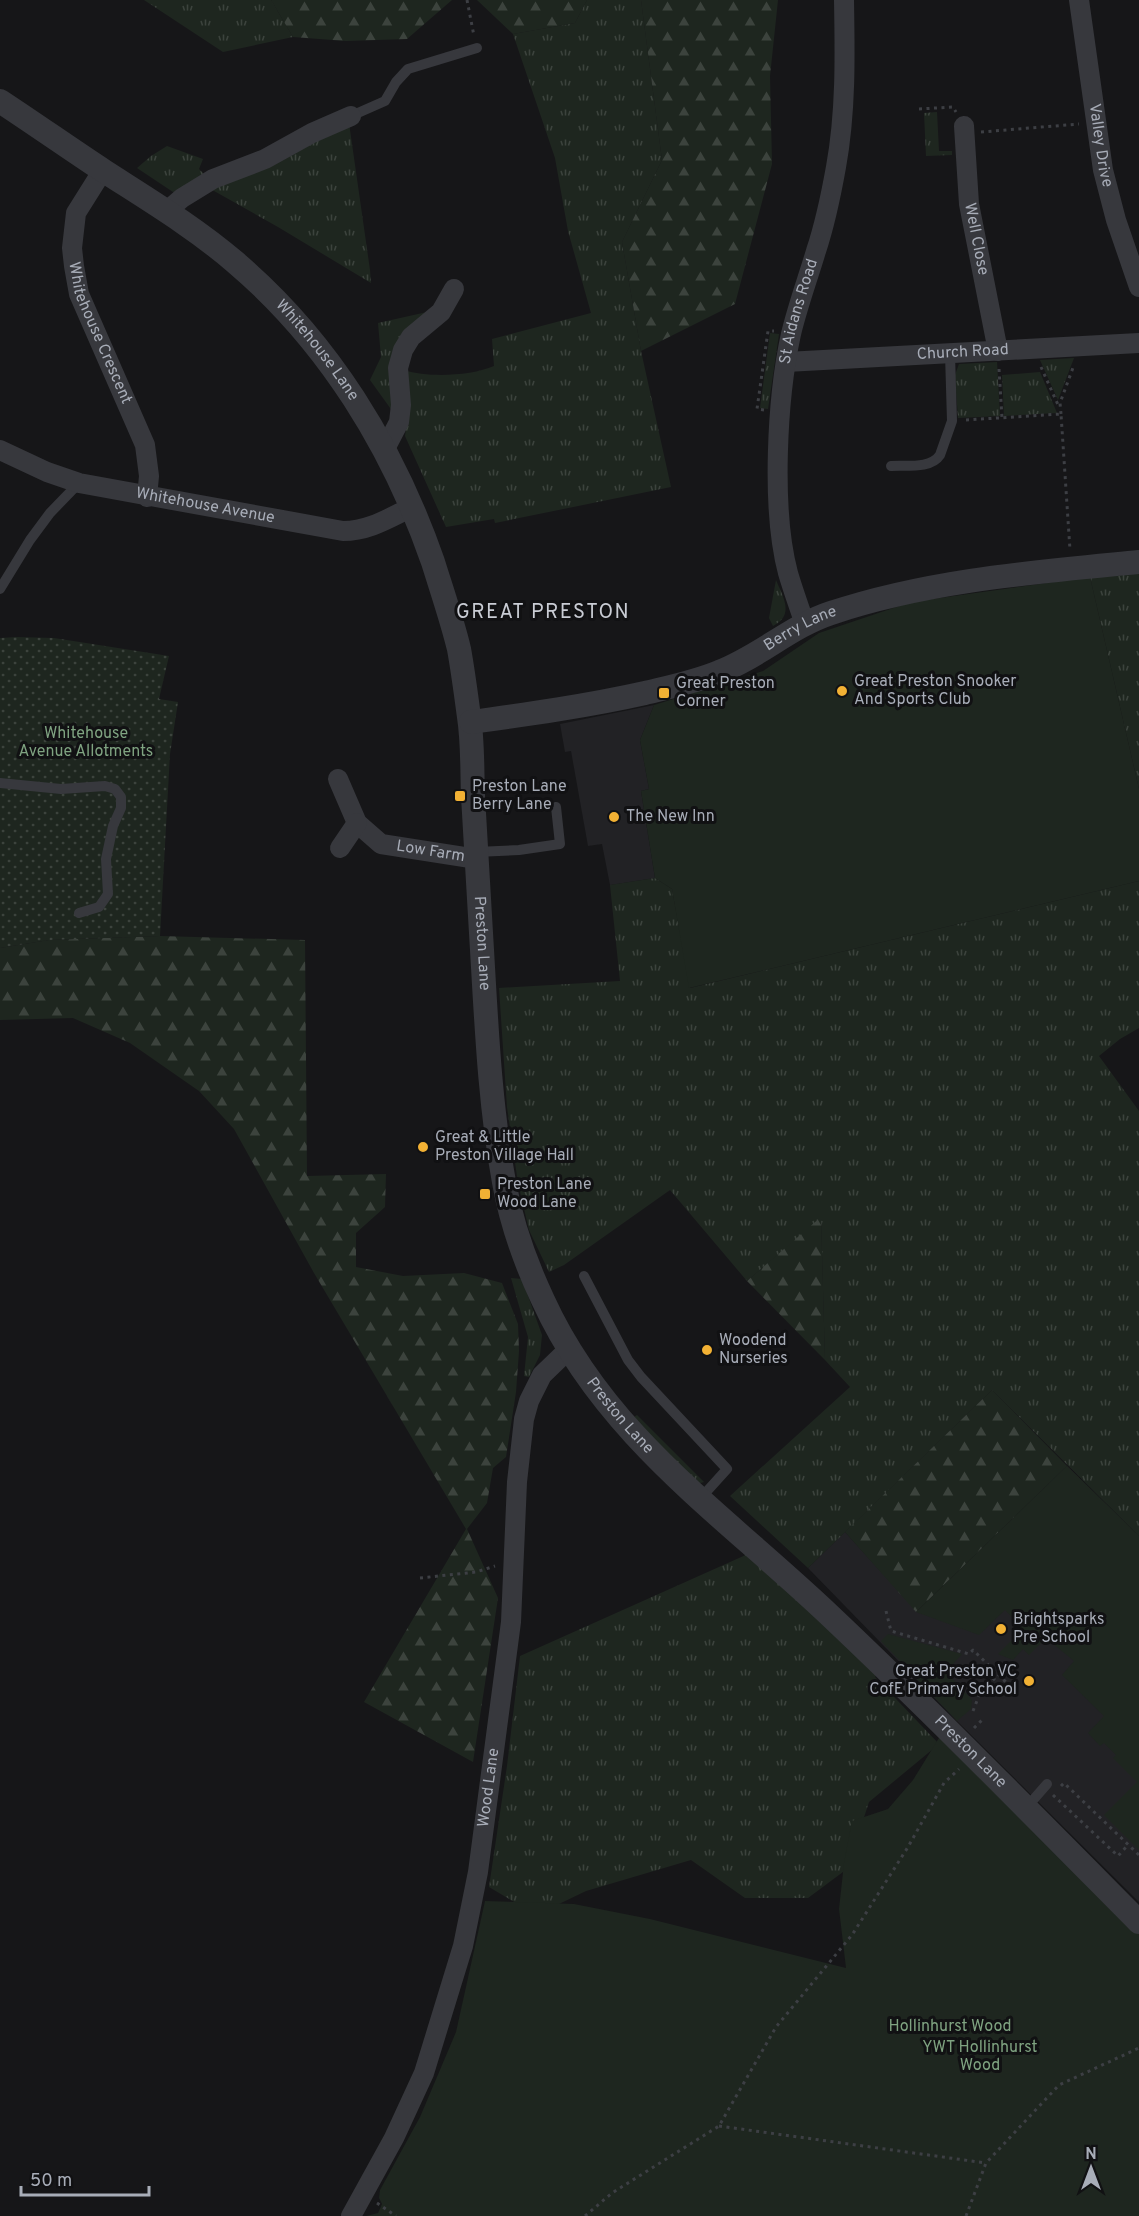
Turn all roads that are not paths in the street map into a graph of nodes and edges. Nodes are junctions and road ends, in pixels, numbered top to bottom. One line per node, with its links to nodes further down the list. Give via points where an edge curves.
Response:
1 (844, 0): 14 (street, St Aidans Road, via 843,121 838,155 829,204)
2 (1079, 0): 9 (street, Valley Drive, via 1103,170)
3 (477, 48): 5 (lane, via 408,69 385,101)
4 (0, 101): 7 (street, Whitehouse Lane)
5 (351, 116): 8 (street, via 213,179)
6 (964, 129): 12 (street, Well Close, via 969,204)
7 (103, 170): 8 (street, Whitehouse Lane); 19 (street, Whitehouse Crescent, via 76,213 74,266 79,294 145,445)
8 (167, 211): 15 (street, Whitehouse Lane, via 237,264 306,333 335,369)
9 (1139, 287)
10 (454, 289): 15 (street, via 441,312 411,337 403,350 398,368 399,422)
11 (1139, 343): 12 (street, Church Road)
12 (998, 351): 13 (street, Church Road)
13 (950, 354): 14 (street, Church Road); 17 (lane, via 952,421 940,455 934,462)
14 (786, 362): 23 (street, St Aidans Road, via 779,439 779,506 788,571)
15 (385, 449): 20 (street, Whitehouse Lane)
16 (0, 450): 18 (street, Whitehouse Avenue)
17 (891, 466)
18 (80, 483): 19 (street, Whitehouse Avenue); 22 (lane, via 50,513)
19 (147, 497): 20 (street, Whitehouse Avenue, via 343,531 374,526)
20 (412, 507): 24 (street, Whitehouse Lane, via 458,647)
21 (1139, 562): 23 (street, Berry Lane, via 912,591 829,613)
22 (0, 589)
23 (805, 624): 24 (street, Berry Lane, via 736,665 697,680 589,704)
24 (471, 722): 30 (street, Preston Lane)
25 (338, 779): 28 (street, Low Farm)
26 (0, 783): 31 (lane, via 61,789 105,786 118,793 122,803 106,859 108,894 99,906)
27 (556, 807): 30 (lane, via 561,844)
28 (357, 823): 29 (street); 30 (street, Low Farm, via 381,844)
29 (340, 848)
30 (477, 855): 33 (street, Preston Lane, via 490,1059 504,1182 510,1210 544,1303)
31 (79, 912)
32 (584, 1276): 34 (lane, via 628,1360 727,1469)
33 (569, 1349): 34 (street, Preston Lane, via 590,1382 653,1457); 38 (street, Wood Lane, via 542,1375 524,1419 511,1622 489,1798 463,1946 423,2073 394,2138)
34 (699, 1500): 36 (street, Preston Lane, via 802,1590)
35 (1047, 1784): 36 (lane)
36 (1026, 1808): 37 (street, Preston Lane)
37 (1139, 1922)
38 (351, 2216)

